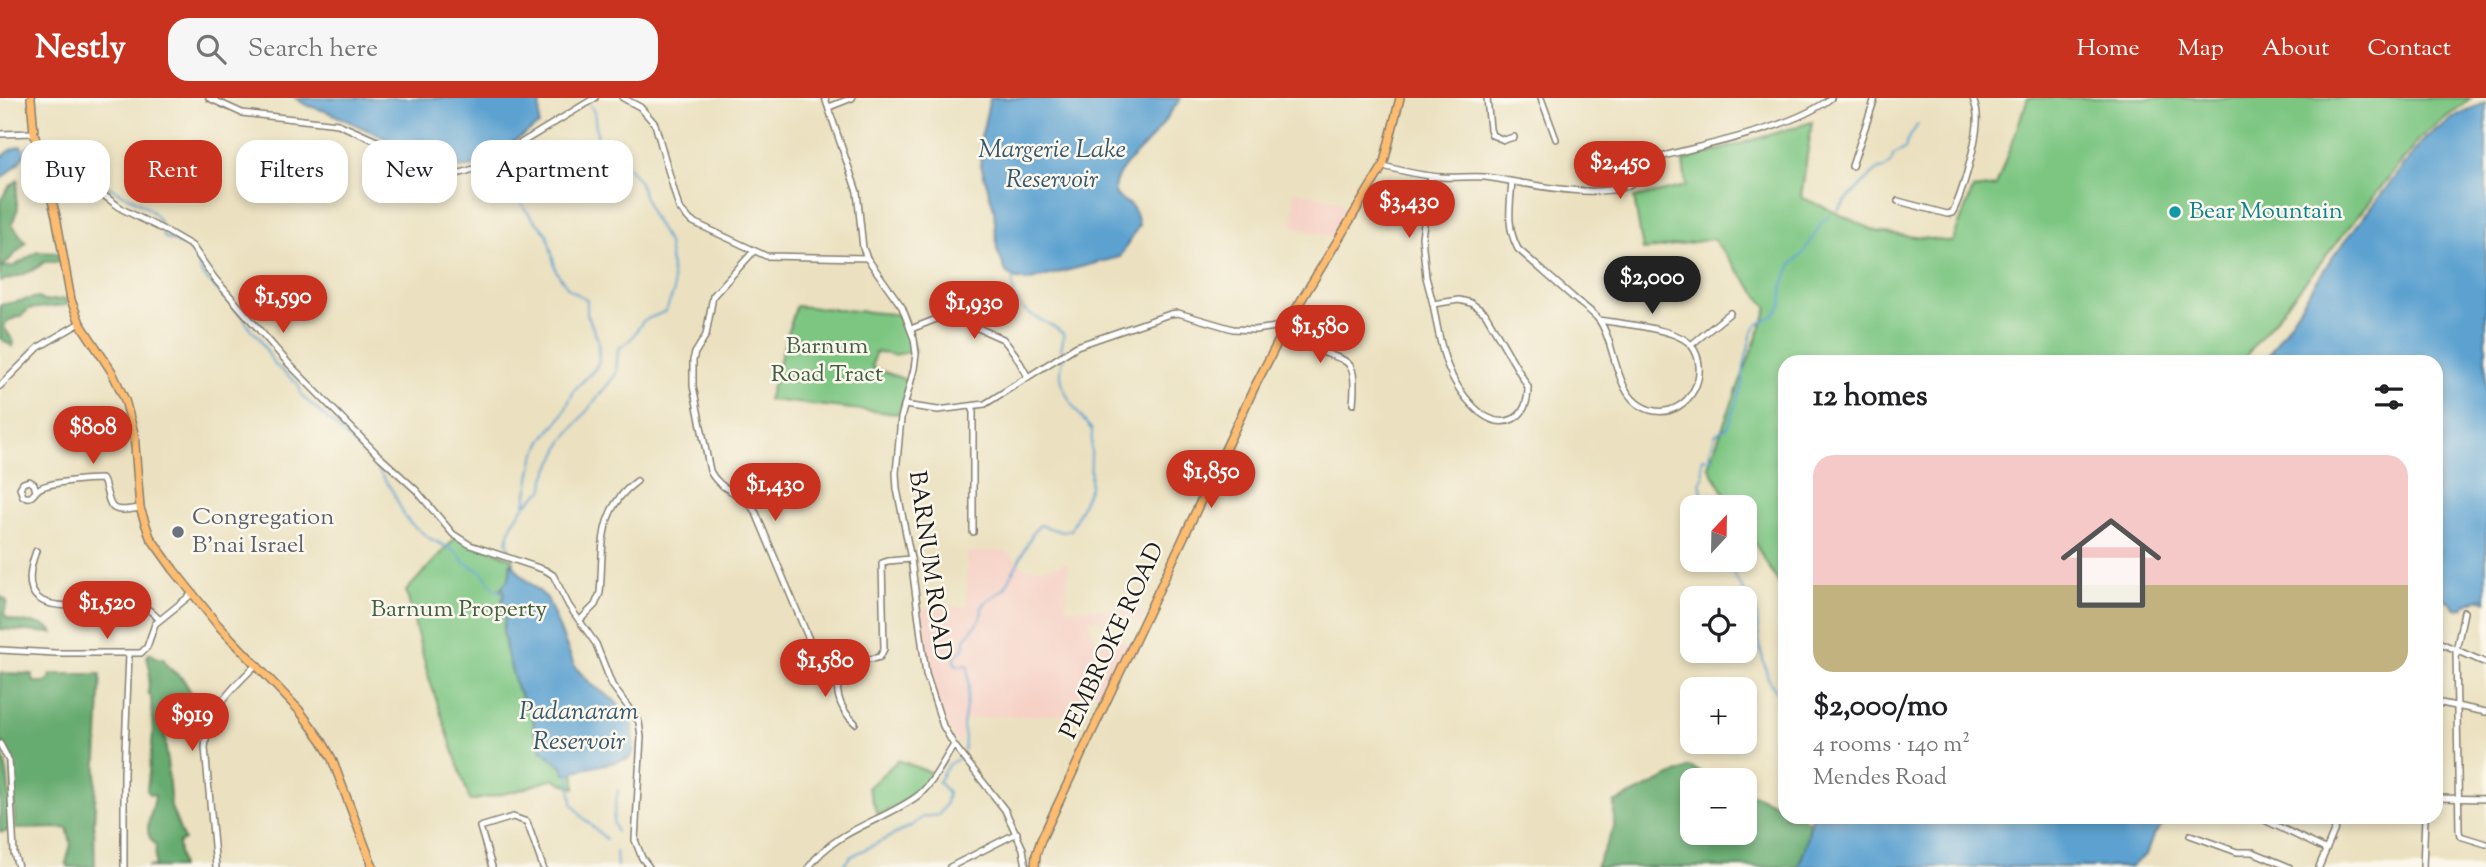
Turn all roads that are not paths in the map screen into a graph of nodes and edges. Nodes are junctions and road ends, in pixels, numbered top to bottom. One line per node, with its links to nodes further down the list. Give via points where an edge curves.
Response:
1 (31, 98): 16 (main road)
2 (209, 98): 12 (street, via 243,113 338,124 438,168 461,173 483,166)
3 (624, 98): 14 (street)
4 (825, 98): 15 (street, BARNUM ROAD)
5 (852, 98): 15 (street)
6 (1400, 98): 21 (main road, PEMBROKE ROAD)
7 (1487, 98): 18 (street, via 1492,135 1504,140)
8 (1541, 98): 19 (street)
9 (1831, 98): 24 (street, via 1811,111 1763,129 1667,155 1626,186 1595,191)
10 (1875, 98): 22 (street)
11 (1973, 98): 26 (street, via 1976,131 1952,213)
12 (594, 99)
13 (644, 99): 14 (street)
14 (640, 107): 28 (street, via 655,124 684,215)
15 (829, 107): 29 (street, BARNUM ROAD, via 859,198)
16 (34, 133): 17 (street); 20 (main road)
17 (0, 134)
18 (1514, 137)
19 (1556, 139)
20 (36, 140)
21 (1383, 166): 23 (street); 35 (main road, PEMBROKE ROAD)
22 (1852, 166)
23 (1431, 176): 24 (street); 30 (street, via 1422,237)
24 (1512, 182): 32 (street, via 1511,238)
25 (110, 200): 51 (street, via 188,243 289,364 453,534 470,545 553,575)
26 (1898, 201)
27 (53, 203): 33 (main road, via 71,300)
28 (754, 251): 29 (street, via 771,257); 56 (street, via 713,296 706,335 695,353 693,386 701,430 713,478 743,496 756,513 813,649)
29 (867, 258): 34 (street, BARNUM ROAD, via 902,306)
30 (1433, 304): 30 (street, via 1441,348 1460,388 1489,419 1504,422 1516,418 1524,411 1528,387 1485,313 1459,300)
31 (1730, 313): 36 (street)
32 (1599, 320): 36 (street, via 1677,335); 36 (street, via 1626,390 1636,403 1653,411 1669,412 1685,404 1694,391 1700,368)
33 (80, 323): 38 (street, via 39,347); 44 (main road, via 125,400 134,433)
34 (911, 328): 37 (street, via 953,317 1003,339); 40 (street, BARNUM ROAD, via 916,354)
35 (1283, 330): 37 (street, via 1233,329 1170,314 1077,346); 39 (street, via 1348,364 1355,380); 85 (main road, PEMBROKE ROAD, via 1041,840)
36 (1691, 345)
37 (1028, 377): 41 (street, via 990,401)
38 (0, 386)
39 (1353, 404)
40 (904, 405): 41 (street, via 938,410); 47 (street, BARNUM ROAD, via 896,473)
41 (973, 406): 45 (street)
42 (637, 481): 51 (street, via 623,491 608,515 600,593)
43 (38, 488): 44 (street, via 101,479 112,508 118,512)
44 (140, 509): 48 (main road, via 155,544)
45 (973, 532)
46 (36, 551): 50 (street, via 28,577 44,602 140,605)
47 (911, 559): 56 (street, via 882,563 884,649 880,657); 64 (street, BARNUM ROAD, via 926,674 943,726)
48 (192, 594): 50 (street); 58 (main road)
49 (2464, 612): 54 (street)
50 (159, 619): 55 (street, via 144,652)
51 (580, 620): 81 (street, via 596,644 612,685 639,722 635,839)
52 (2443, 644): 54 (street)
53 (0, 650): 55 (street)
54 (2456, 651): 57 (street); 60 (street)
55 (129, 654): 76 (street)
56 (838, 658): 62 (street, via 840,705)
57 (2486, 663)
58 (256, 665): 77 (street, via 220,704 206,734); 78 (main road, via 323,741)
59 (2443, 704): 60 (street)
60 (2459, 707): 61 (street); 66 (street)
61 (2486, 712)
62 (855, 723)
63 (0, 744): 75 (street, via 9,761)
64 (954, 744): 71 (street, BARNUM ROAD, via 997,798); 82 (street, via 924,790 827,847)
65 (2443, 798): 66 (street)
66 (2458, 799): 67 (street); 73 (street, via 2460,836)
67 (2486, 799)
68 (2273, 824): 74 (street)
69 (2337, 824): 74 (street)
70 (2425, 824): 88 (street)
71 (1017, 834): 83 (street); 84 (street, BARNUM ROAD)
72 (2190, 835): 86 (street)
73 (2486, 844)
74 (2325, 849): 87 (street)
75 (18, 867)
76 (124, 867)
77 (216, 867)
78 (373, 867)
79 (492, 867): 80 (street, via 480,827 513,817 527,822)
80 (543, 867)
81 (649, 867)
82 (809, 867)
83 (950, 867)
84 (1026, 867)
85 (1035, 867)
86 (2289, 867)
87 (2319, 867)
88 (2423, 867)

